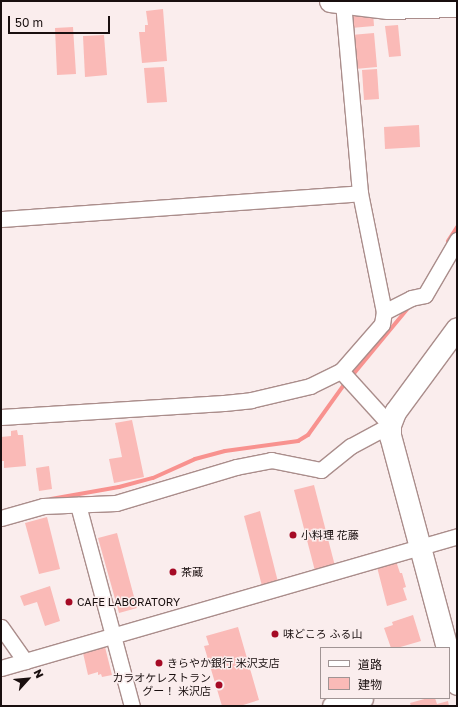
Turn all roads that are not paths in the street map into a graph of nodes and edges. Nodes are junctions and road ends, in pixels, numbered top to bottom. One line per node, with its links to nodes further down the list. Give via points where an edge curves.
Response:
1 (336, 2): 2 (street, via 388,8); 3 (street)
2 (457, 6)
3 (360, 193): 4 (street); 6 (street)
4 (1, 219)
5 (457, 240): 6 (street, via 425,295 411,298)
6 (384, 312): 8 (street, via 382,324)
7 (456, 333): 10 (street, via 395,412)
8 (341, 371): 9 (street, via 310,386 251,400); 10 (street)
9 (1, 418)
10 (390, 425): 11 (street, via 351,446 321,470 271,460 236,467 116,503); 14 (street, via 390,436)
11 (78, 505): 12 (street, via 43,506); 16 (street)
12 (1, 518)
13 (457, 536): 14 (street)
14 (419, 546): 16 (street); 17 (street)
15 (1, 627): 18 (street)
16 (113, 636): 18 (street); 21 (street)
17 (447, 647)
18 (25, 661): 19 (street)
19 (1, 668)
20 (358, 699): 22 (street)
21 (132, 706)
22 (333, 706)

